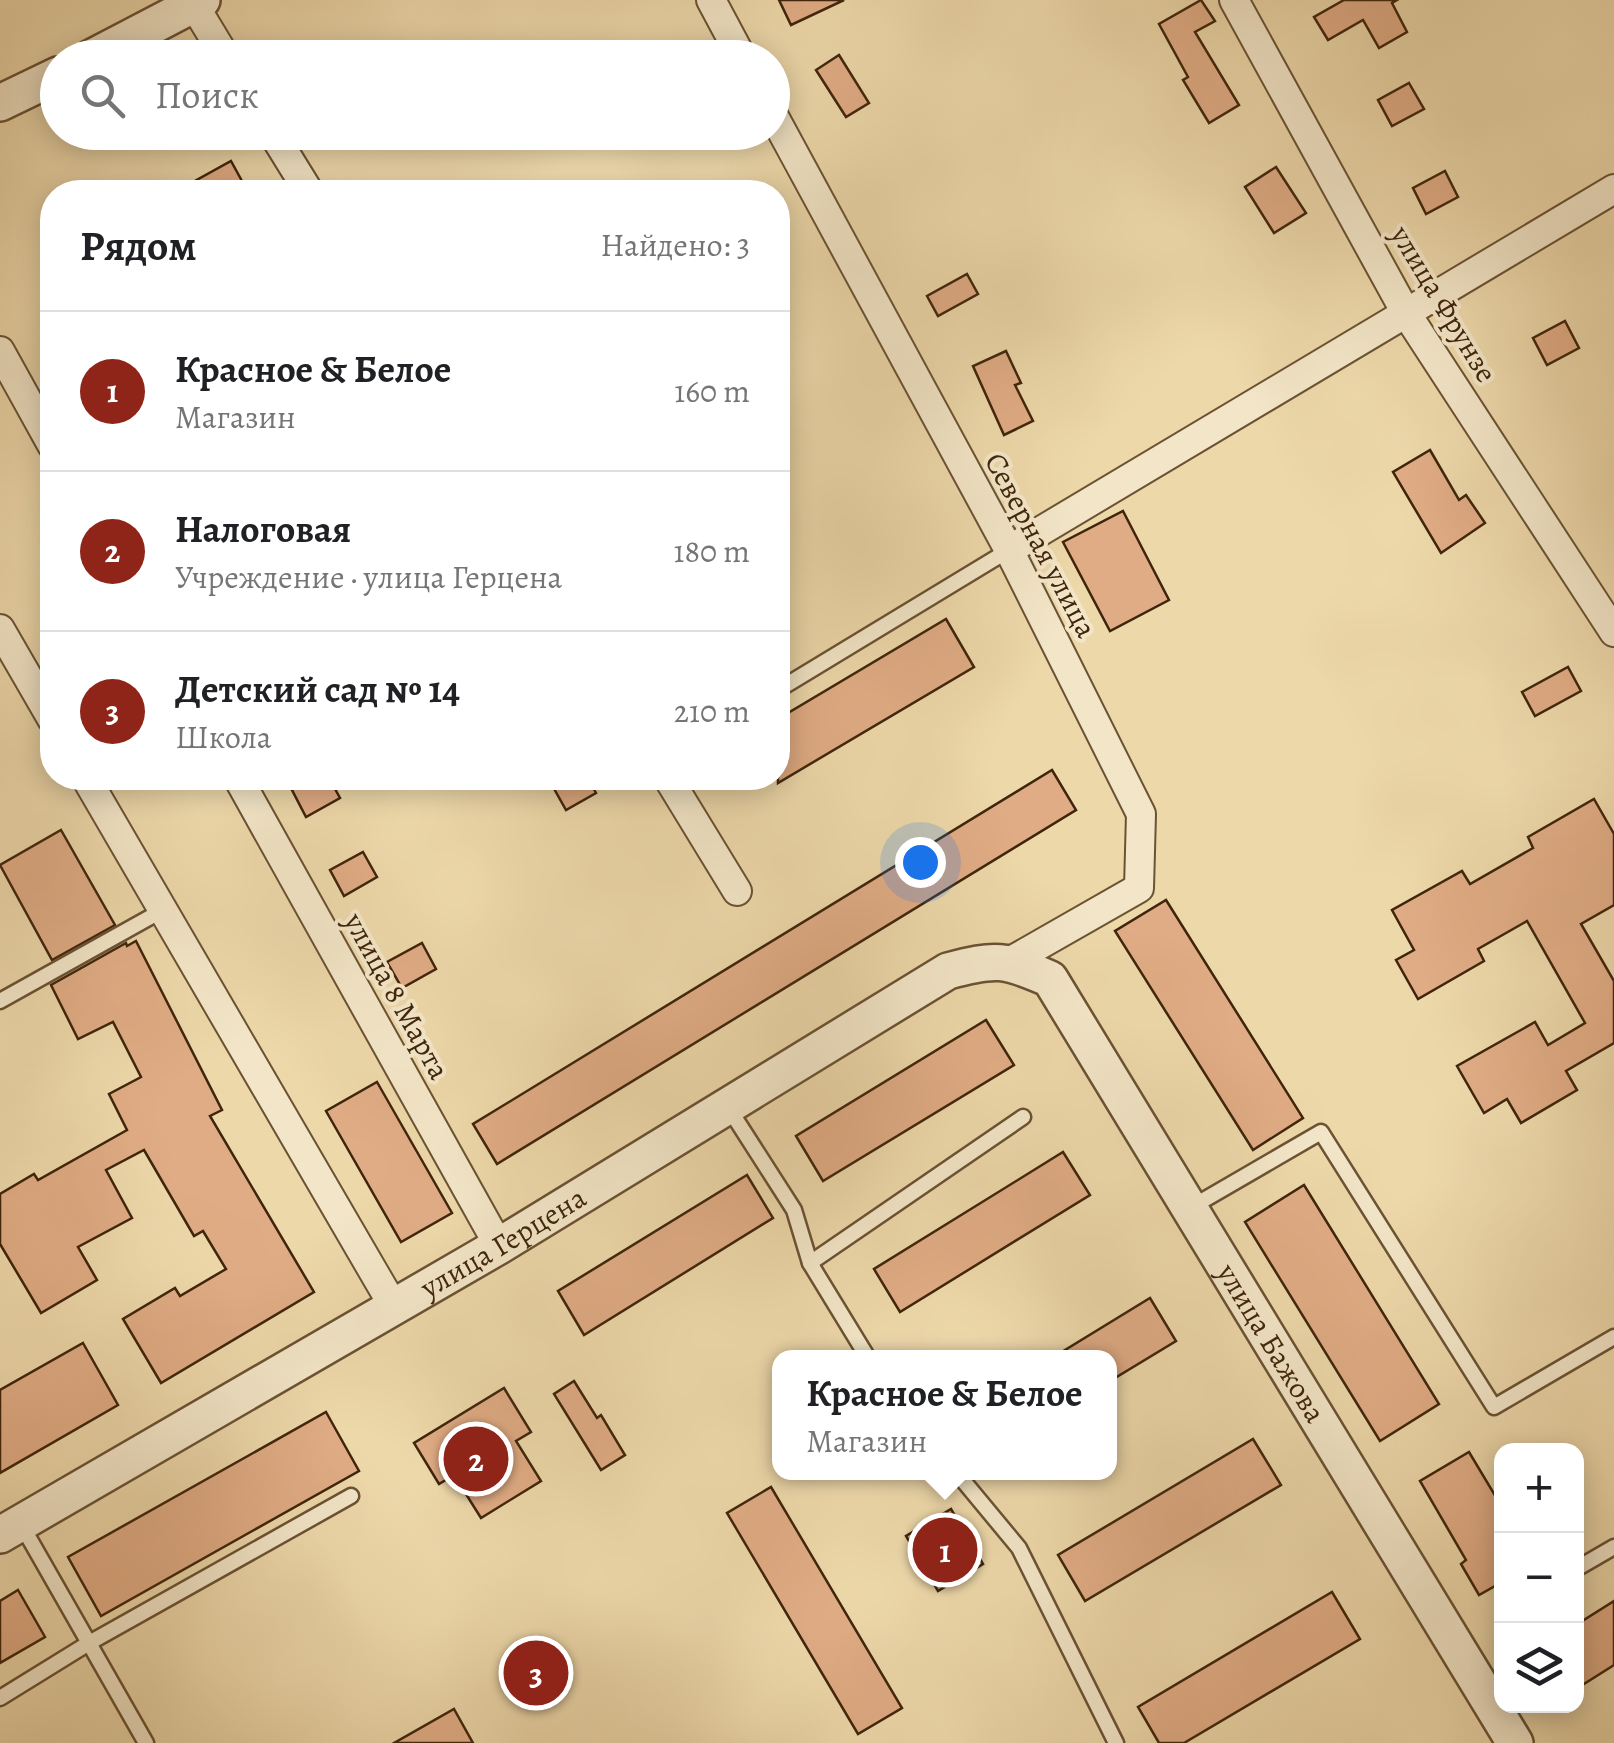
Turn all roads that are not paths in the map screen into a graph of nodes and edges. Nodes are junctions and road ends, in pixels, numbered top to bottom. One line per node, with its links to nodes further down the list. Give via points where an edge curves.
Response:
1 (711, 0): 6 (street)
2 (1234, 0): 13 (street, улица Фрунзе)
3 (196, 1): 4 (street); 5 (street)
4 (124, 40)
5 (217, 40)
6 (732, 40)
7 (40, 84): 8 (street)
8 (0, 103)
9 (790, 147): 16 (street, Северная улица)
10 (283, 150): 11 (street)
11 (302, 180)
12 (1614, 188): 13 (street)
13 (1406, 313): 16 (street); 18 (street, улица Фрунзе)
14 (0, 351): 15 (street)
15 (40, 423)
16 (1009, 550): 19 (lane); 26 (street, Северная улица, via 1141,814 1139,888)
17 (0, 629): 20 (street)
18 (1614, 632)
19 (790, 683)
20 (40, 698)
21 (93, 790): 25 (street)
22 (245, 790): 31 (street, улица 8 Марта)
23 (675, 790): 24 (street)
24 (738, 891)
25 (163, 910): 27 (lane); 33 (street)
26 (1010, 961): 28 (street, улица Герцена, via 948,972); 30 (street, улица Бажова, via 1050,979)
27 (0, 1001)
28 (728, 1106): 31 (street, улица Герцена); 32 (lane, via 794,1210)
29 (1023, 1117): 32 (lane)
30 (1190, 1208): 34 (lane, via 1322,1132 1494,1407); 45 (street, улица Бажова)
31 (499, 1246): 33 (street, улица Герцена)
32 (810, 1263): 35 (lane)
33 (394, 1307): 38 (street, улица Герцена)
34 (1614, 1337)
35 (863, 1350)
36 (963, 1480): 44 (lane, via 1019,1548)
37 (351, 1496): 41 (lane)
38 (10, 1529): 41 (lane)
39 (1614, 1547): 40 (lane)
40 (1584, 1564)
41 (89, 1643): 42 (lane); 43 (lane)
42 (0, 1698)
43 (146, 1743)
44 (1116, 1743)
45 (1514, 1743)

